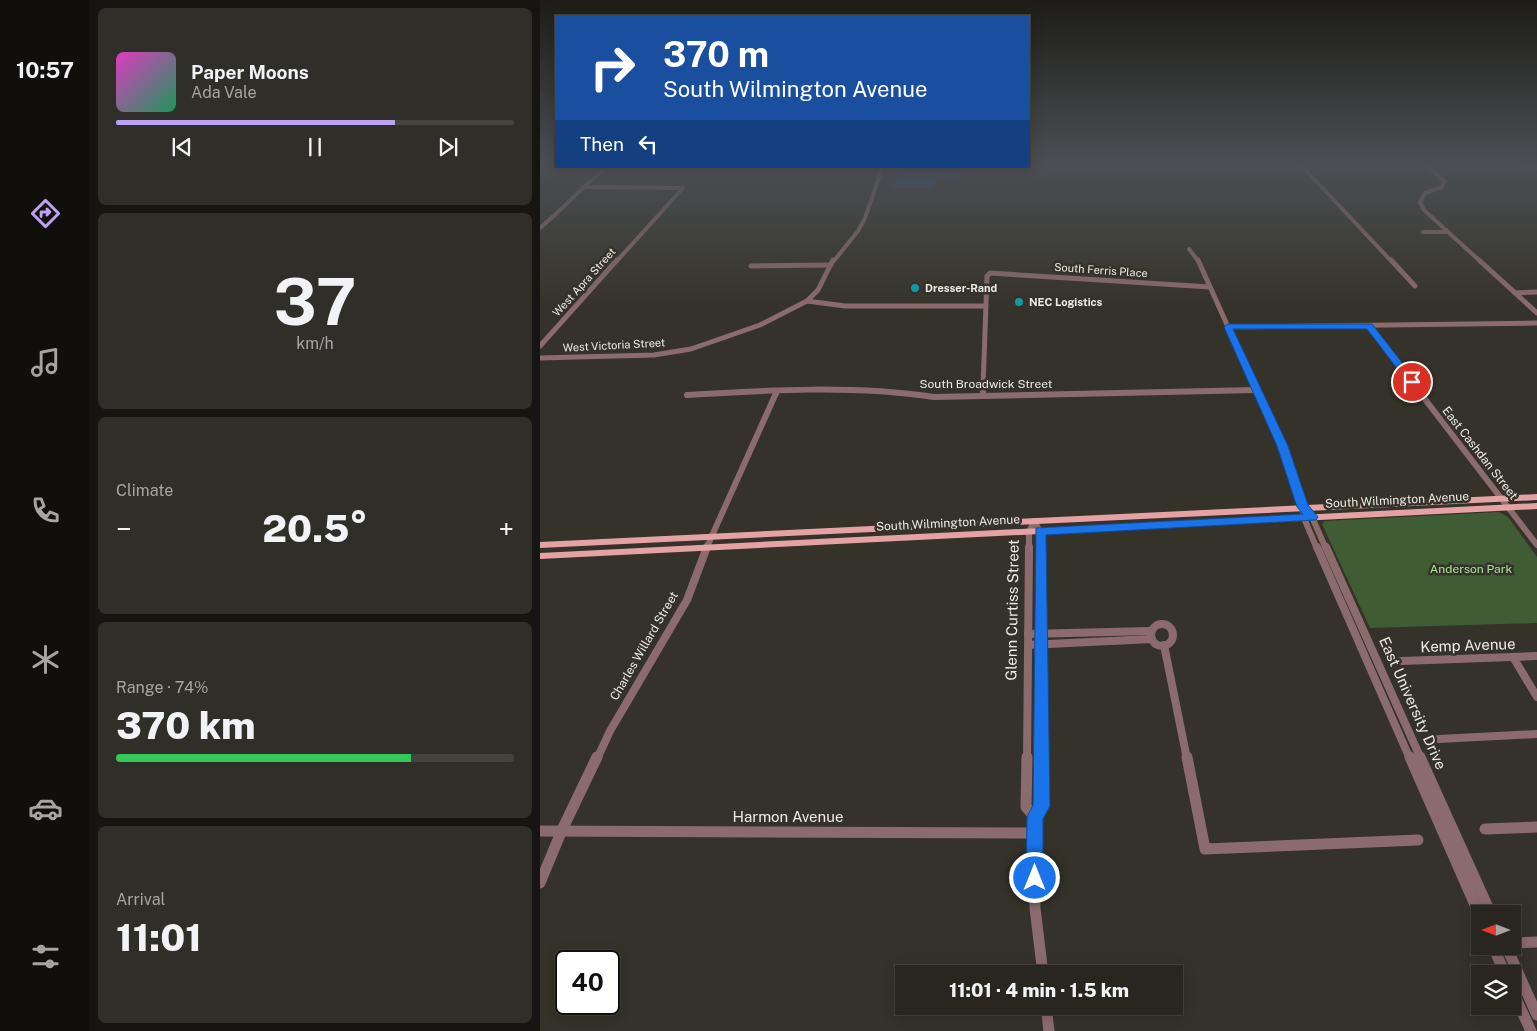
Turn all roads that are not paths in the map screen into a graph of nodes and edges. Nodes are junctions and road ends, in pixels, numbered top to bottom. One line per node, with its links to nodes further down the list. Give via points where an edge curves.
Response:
1 (557, 213): 6 (street)
2 (660, 213): 22 (street, West Apra Street)
3 (867, 213): 10 (street, West Victoria Street)
4 (1346, 213): 12 (street)
5 (1427, 213): 8 (street)
6 (540, 228)
7 (1423, 232): 8 (street)
8 (1448, 232): 14 (street)
9 (1189, 249): 13 (street, East University Drive, via 1196,256)
10 (831, 265): 11 (street); 16 (street, West Victoria Street, via 818,290)
11 (750, 266)
12 (1415, 286)
13 (1210, 287): 17 (street, South Ferris Place, via 990,274 986,276); 21 (street, East University Drive)
14 (1515, 292): 15 (street); 18 (street)
15 (1537, 292)
16 (807, 301): 17 (street, via 845,306); 23 (street, West Victoria Street, via 759,325 691,349 654,355)
17 (984, 306): 27 (street)
18 (1537, 313)
19 (1537, 323): 20 (street)
20 (1369, 326): 21 (street); 29 (street, East Cashdan Street)
21 (1228, 327): 24 (street, East University Drive)
22 (540, 346)
23 (540, 358)
24 (1256, 390): 27 (street, South Broadwick Street); 31 (street, East University Drive, via 1282,446)
25 (777, 391): 26 (street, South Broadwick Street); 27 (street, South Broadwick Street, via 886,390 934,397); 37 (street, Charles Willard Street)
26 (687, 395)
27 (983, 396)
28 (1537, 497): 29 (main road, South Wilmington Avenue)
29 (1501, 498): 31 (main road, South Wilmington Avenue); 32 (street, East Cashdan Street)
30 (1537, 506): 32 (main road, South Wilmington Avenue)
31 (1303, 507): 33 (street, East University Drive); 34 (main road, South Wilmington Avenue)
32 (1508, 508): 33 (main road, South Wilmington Avenue); 39 (street, East Cashdan Street)
33 (1308, 518): 35 (main road, South Wilmington Avenue); 62 (street, East University Drive); 63 (street, East University Drive)
34 (1034, 521): 35 (street); 36 (street, Glenn Curtiss Street); 37 (main road, South Wilmington Avenue)
35 (1040, 531): 36 (main road, South Wilmington Avenue); 43 (street, Glenn Curtiss Street)
36 (1029, 532): 40 (main road, South Wilmington Avenue); 42 (street, Glenn Curtiss Street)
37 (711, 536): 38 (main road, South Wilmington Avenue); 40 (street, Charles Willard Street)
38 (540, 545)
39 (1537, 545)
40 (706, 548): 41 (main road, South Wilmington Avenue); 57 (street, Charles Willard Street, via 687,600 610,731)
41 (540, 556)
42 (1028, 634): 43 (street); 46 (street, Glenn Curtiss Street)
43 (1041, 634): 44 (street); 45 (street, Glenn Curtiss Street)
44 (1151, 635): 45 (street); 47 (street); 47 (street, via 1161,625 1173,631 1174,639)
45 (1041, 644): 46 (street); 54 (street, Glenn Curtiss Street, via 1042,806)
46 (1028, 645): 54 (street, Glenn Curtiss Street, via 1026,807)
47 (1164, 646): 60 (street, via 1205,850)
48 (1537, 656): 49 (street, Kemp Avenue)
49 (1513, 657): 50 (street, Kemp Avenue); 51 (street)
50 (1401, 661)
51 (1537, 697)
52 (1537, 734): 53 (street)
53 (1440, 739)
54 (1035, 817): 59 (street, Glenn Curtiss Street)
55 (1537, 827): 56 (street)
56 (1485, 828)
57 (562, 830): 58 (street, Harmon Avenue); 59 (street, Harmon Avenue); 61 (street, Charles Willard Street)
58 (540, 831)
59 (1035, 833): 67 (street, Glenn Curtiss Street, via 1035,908)
60 (1418, 840)
61 (540, 883)
62 (1475, 905)
63 (1487, 905)
64 (1537, 942): 65 (street)
65 (1521, 943)
66 (1510, 955): 70 (street)
67 (1042, 965)
68 (1521, 1009): 72 (street)
69 (1047, 1015): 71 (street)
70 (1537, 1015)
71 (1049, 1031)
72 (1531, 1031)

